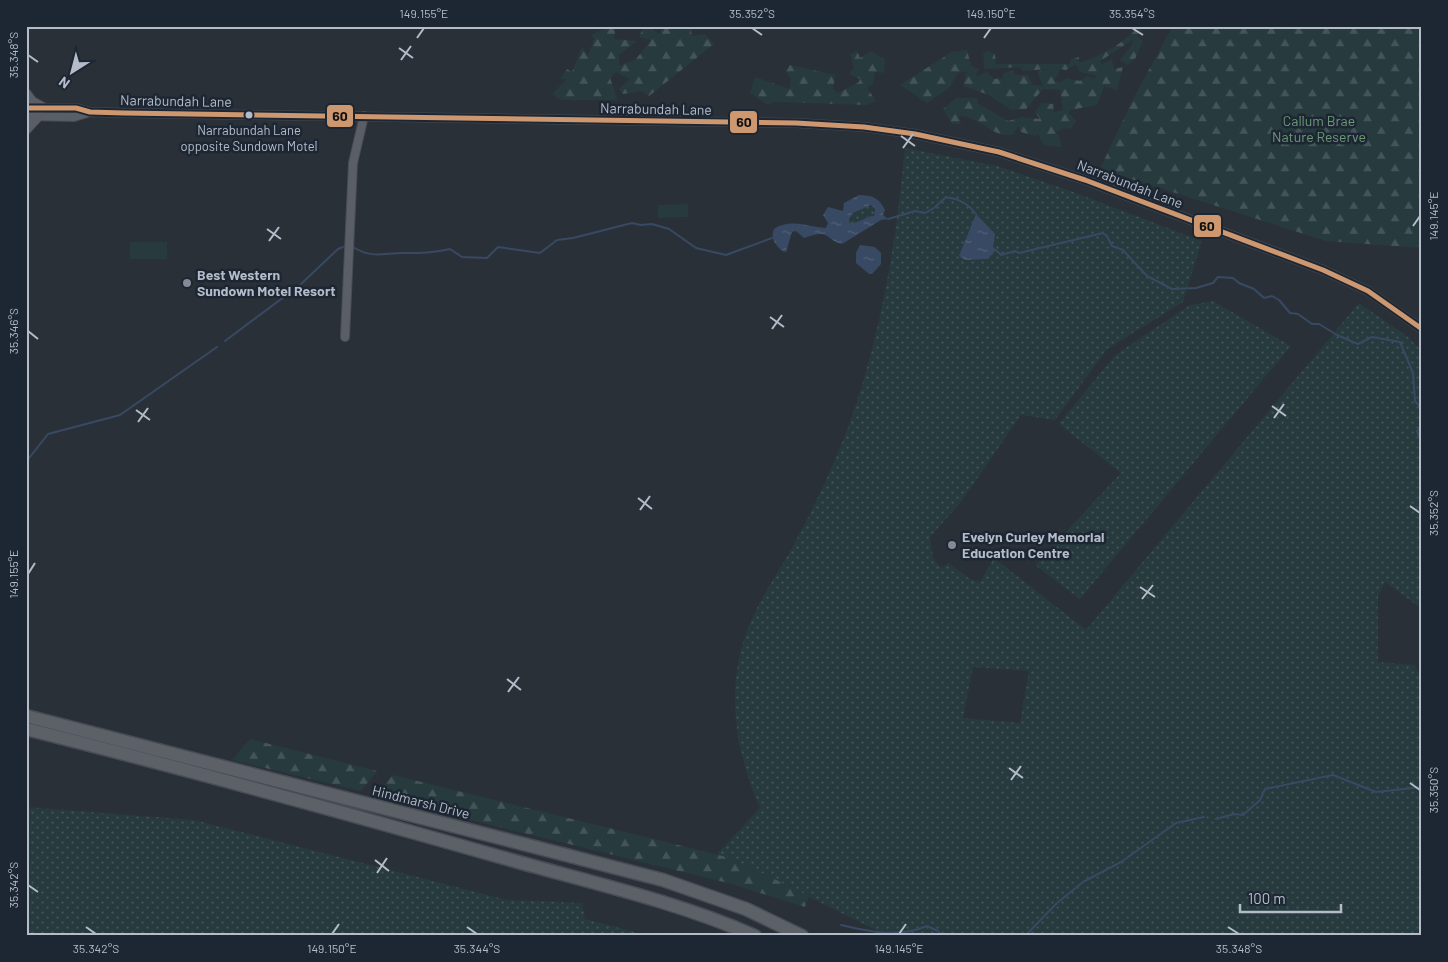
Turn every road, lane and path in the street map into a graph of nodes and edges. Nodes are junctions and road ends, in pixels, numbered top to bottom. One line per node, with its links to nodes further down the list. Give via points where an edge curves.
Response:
1 (26, 94): 3 (street)
2 (26, 108): 3 (street, Narrabundah Lane)
3 (41, 112): 4 (street, Narrabundah Lane); 5 (street, Narrabundah Lane, via 76,108 90,112); 6 (street)
4 (26, 116)
5 (364, 116): 7 (street, Narrabundah Lane, via 796,123 864,127 946,139 1086,180 1323,270 1368,291); 8 (street, via 353,163)
6 (26, 129)
7 (1422, 329)
8 (345, 337)
9 (26, 704): 11 (main road)
10 (26, 716): 11 (main road, Hindmarsh Drive)
11 (53, 723): 15 (main road, Hindmarsh Drive)
12 (26, 729): 14 (main road)
13 (26, 737): 14 (main road)
14 (81, 743): 16 (main road)
15 (360, 801): 16 (main road); 18 (main road, Hindmarsh Drive, via 679,884 746,909)
16 (357, 816): 17 (main road, via 686,911)
17 (755, 936)
18 (802, 936)

